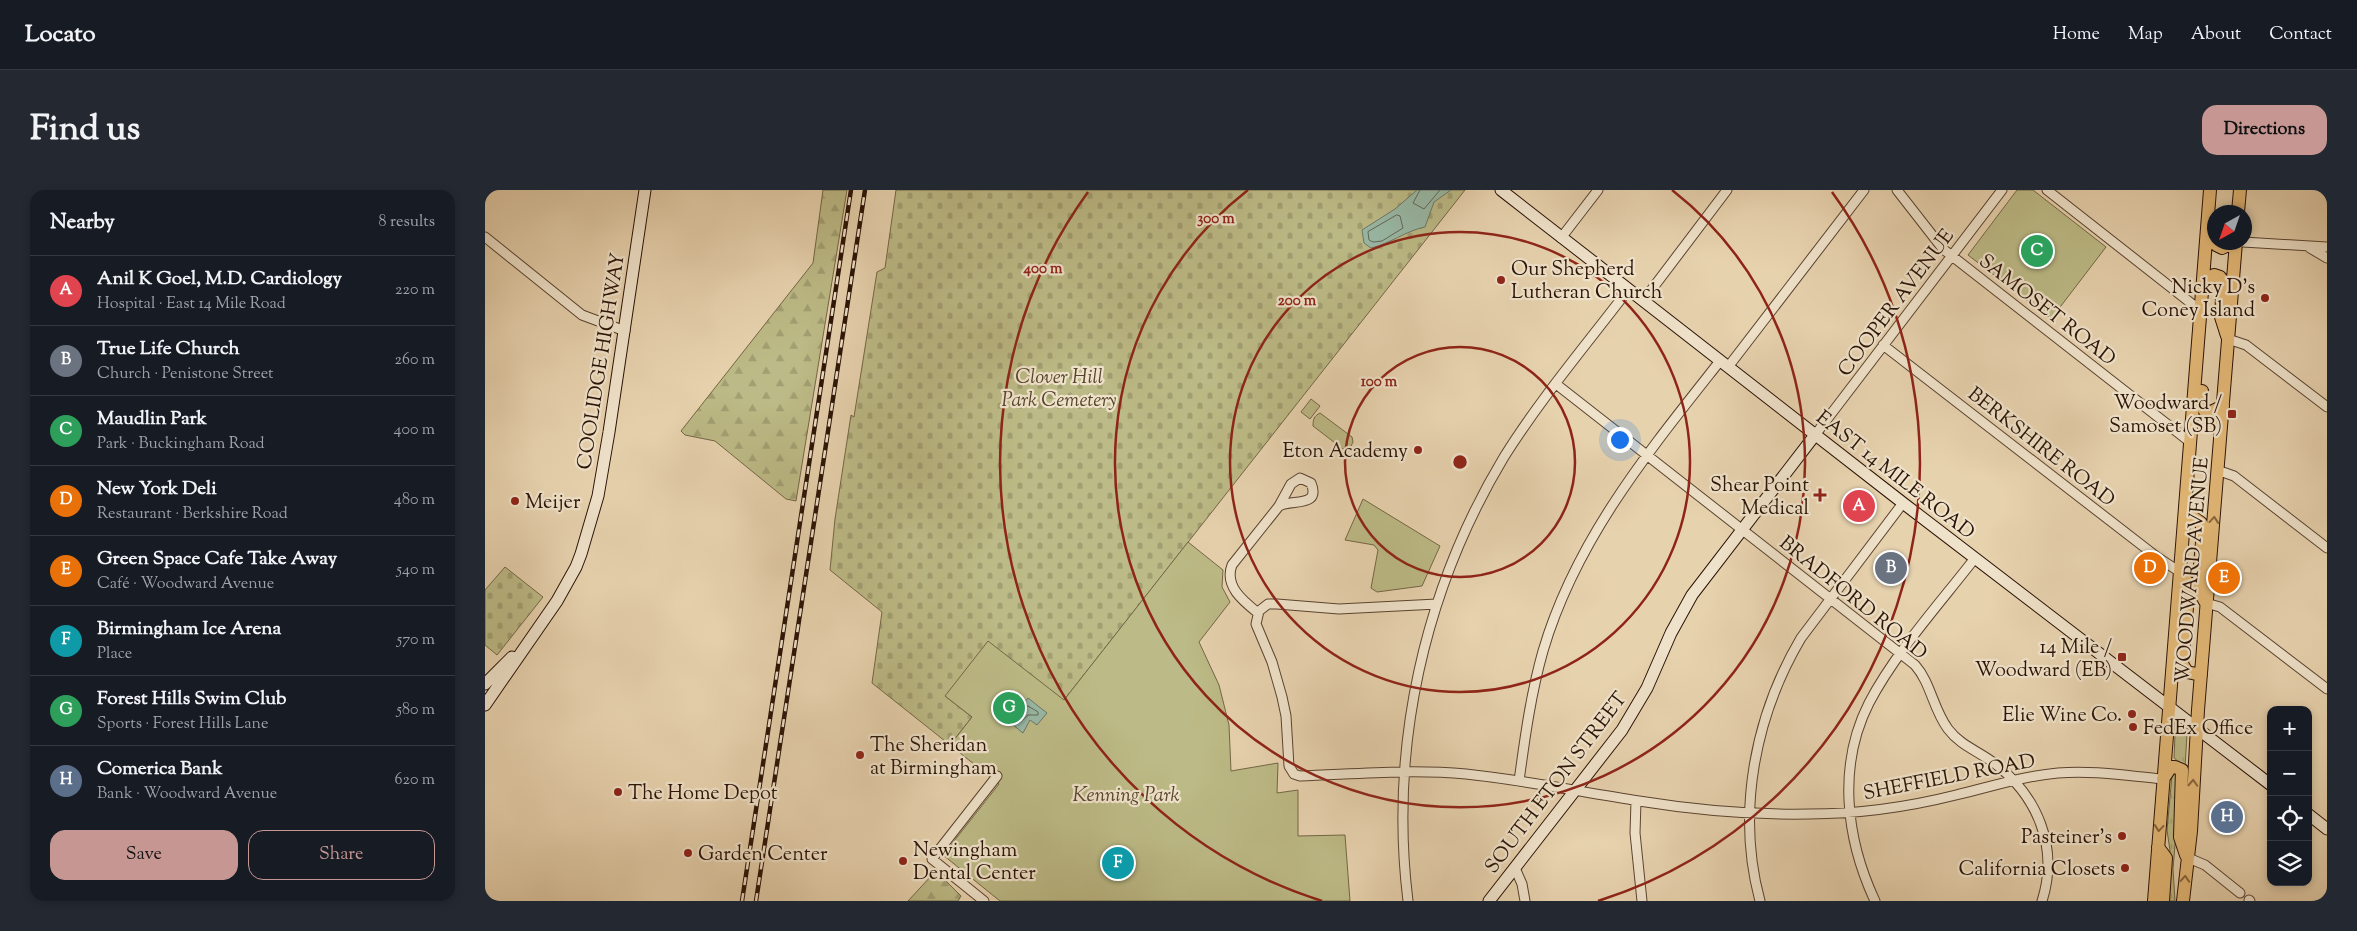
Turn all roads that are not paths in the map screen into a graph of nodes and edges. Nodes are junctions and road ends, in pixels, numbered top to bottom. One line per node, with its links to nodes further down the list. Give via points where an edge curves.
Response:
1 (645, 190): 26 (main road, COOLIDGE HIGHWAY)
2 (1501, 190): 15 (main road, EAST 14 MILE ROAD)
3 (1598, 190): 15 (street)
4 (1727, 190): 24 (street)
5 (1864, 190): 29 (street)
6 (1897, 190): 20 (street, SAMOSET ROAD, via 1925,228)
7 (2002, 190): 20 (street, COOPER AVENUE)
8 (2047, 190): 25 (street)
9 (2210, 190): 22 (main road, WOODWARD AVENUE)
10 (2216, 190): 12 (main road)
11 (2240, 190): 13 (main road)
12 (2215, 205)
13 (2239, 205)
14 (485, 237): 26 (street, via 582,315)
15 (1561, 238): 23 (main road, EAST 14 MILE ROAD)
16 (2252, 243): 17 (street)
17 (2308, 247): 18 (street); 21 (street)
18 (2327, 247)
19 (2235, 250): 27 (main road, WOODWARD AVENUE)
20 (1952, 256): 28 (street, COOPER AVENUE); 34 (street, SAMOSET ROAD)
21 (2327, 258)
22 (2203, 282): 25 (main road, WOODWARD AVENUE); 27 (main road, via 2214,275 2223,281 2221,317)
23 (1628, 290): 24 (main road, EAST 14 MILE ROAD); 30 (street)
24 (1643, 301): 29 (main road, EAST 14 MILE ROAD)
25 (2201, 311): 31 (main road, via 2208,322 2201,403 2208,412); 34 (main road, WOODWARD AVENUE)
26 (625, 331): 48 (main road, COOLIDGE HIGHWAY, via 598,496 589,527 576,567 557,601)
27 (2228, 339): 31 (main road, WOODWARD AVENUE); 32 (street, via 2246,344)
28 (1883, 346): 33 (street, COOPER AVENUE); 43 (street, BERKSHIRE ROAD)
29 (1724, 364): 33 (main road, EAST 14 MILE ROAD); 35 (street)
30 (1556, 384): 35 (street, BRADFORD ROAD); 46 (street, via 1519,434 1487,488 1462,539)
31 (2223, 406): 36 (main road, WOODWARD AVENUE)
32 (2327, 407)
33 (1815, 435): 37 (main road, EAST 14 MILE ROAD); 40 (main road, SOUTH ETON STREET)
34 (2190, 442): 39 (main road, WOODWARD AVENUE)
35 (1647, 455): 40 (street, BRADFORD ROAD); 60 (street, via 1596,529 1557,611 1535,682)
36 (2217, 470): 41 (street, via 2234,476); 45 (main road, WOODWARD AVENUE, one-way to 36)
37 (1903, 503): 42 (main road, EAST 14 MILE ROAD); 44 (street)
38 (1279, 506): 47 (street, via 1235,561 1229,574 1233,588)
39 (2184, 522): 43 (main road, WOODWARD AVENUE); 45 (main road, via 2191,516 2201,522 2198,590)
40 (1742, 529): 44 (street, BRADFORD ROAD); 62 (main road, SOUTH ETON STREET, via 1692,595 1631,716)
41 (2327, 548)
42 (1975, 558): 49 (street); 54 (main road, EAST 14 MILE ROAD)
43 (2180, 572): 50 (main road, via 2189,584 2182,664 2187,672); 54 (main road, WOODWARD AVENUE)
44 (1829, 598): 49 (street, BRADFORD ROAD); 64 (street, via 1789,659 1769,706 1757,748)
45 (2206, 603): 50 (main road, WOODWARD AVENUE); 52 (street, via 2220,606)
46 (1437, 604): 47 (street, via 1339,610 1268,604); 56 (street, via 1414,695)
47 (1257, 616): 56 (street, SHEFFIELD ROAD, via 1256,624 1282,697 1289,766 1294,774)
48 (529, 639): 51 (main road, COOLIDGE HIGHWAY); 53 (main road, COOLIDGE HIGHWAY)
49 (1902, 653): 59 (street, BRADFORD ROAD, via 1924,676 1936,710 1948,730); 65 (street, via 1878,687 1860,725 1851,766)
50 (2201, 675): 55 (main road, WOODWARD AVENUE)
51 (485, 684)
52 (2327, 689)
53 (485, 705)
54 (2169, 707): 55 (main road, EAST 14 MILE ROAD); 58 (main road, WOODWARD AVENUE)
55 (2197, 729): 61 (main road, EAST 14 MILE ROAD); 69 (main road, WOODWARD AVENUE, one-way to 55, via 2191,831)
56 (1404, 771): 60 (street, SHEFFIELD ROAD); 73 (street)
57 (997, 776): 72 (street, via 932,859)
58 (2163, 779): 59 (street, SHEFFIELD ROAD, via 2083,772); 68 (main road, WOODWARD AVENUE, one-way to 68); 69 (main road, via 2171,768 2182,770 2180,837)
59 (2014, 780): 65 (street, SHEFFIELD ROAD, via 1926,802); 79 (street, BRADFORD ROAD, via 2031,801 2043,826 2049,870)
60 (1519, 781): 62 (street, SHEFFIELD ROAD)
61 (2267, 782)
62 (1576, 790): 63 (street, SHEFFIELD ROAD); 70 (main road, SOUTH ETON STREET)
63 (1636, 801): 64 (street, SHEFFIELD ROAD); 76 (street, via 1635,833)
64 (1750, 813): 65 (street, SHEFFIELD ROAD); 77 (street)
65 (1849, 813): 78 (street, via 1857,856)
66 (2312, 817): 67 (main road)
67 (2327, 829)
68 (2158, 847): 80 (main road, WOODWARD AVENUE); 81 (main road, via 2166,858)
69 (2186, 857): 71 (street, via 2205,865); 82 (main road, WOODWARD AVENUE, one-way to 69)
70 (1515, 868): 74 (main road, SOUTH ETON STREET); 75 (street)
71 (2240, 893)
72 (984, 901)
73 (1408, 901)
74 (1489, 901)
75 (1525, 901)
76 (1642, 901)
77 (1760, 901)
78 (1875, 901)
79 (2042, 901)
80 (2153, 901)
81 (2163, 901)
82 (2183, 901)

